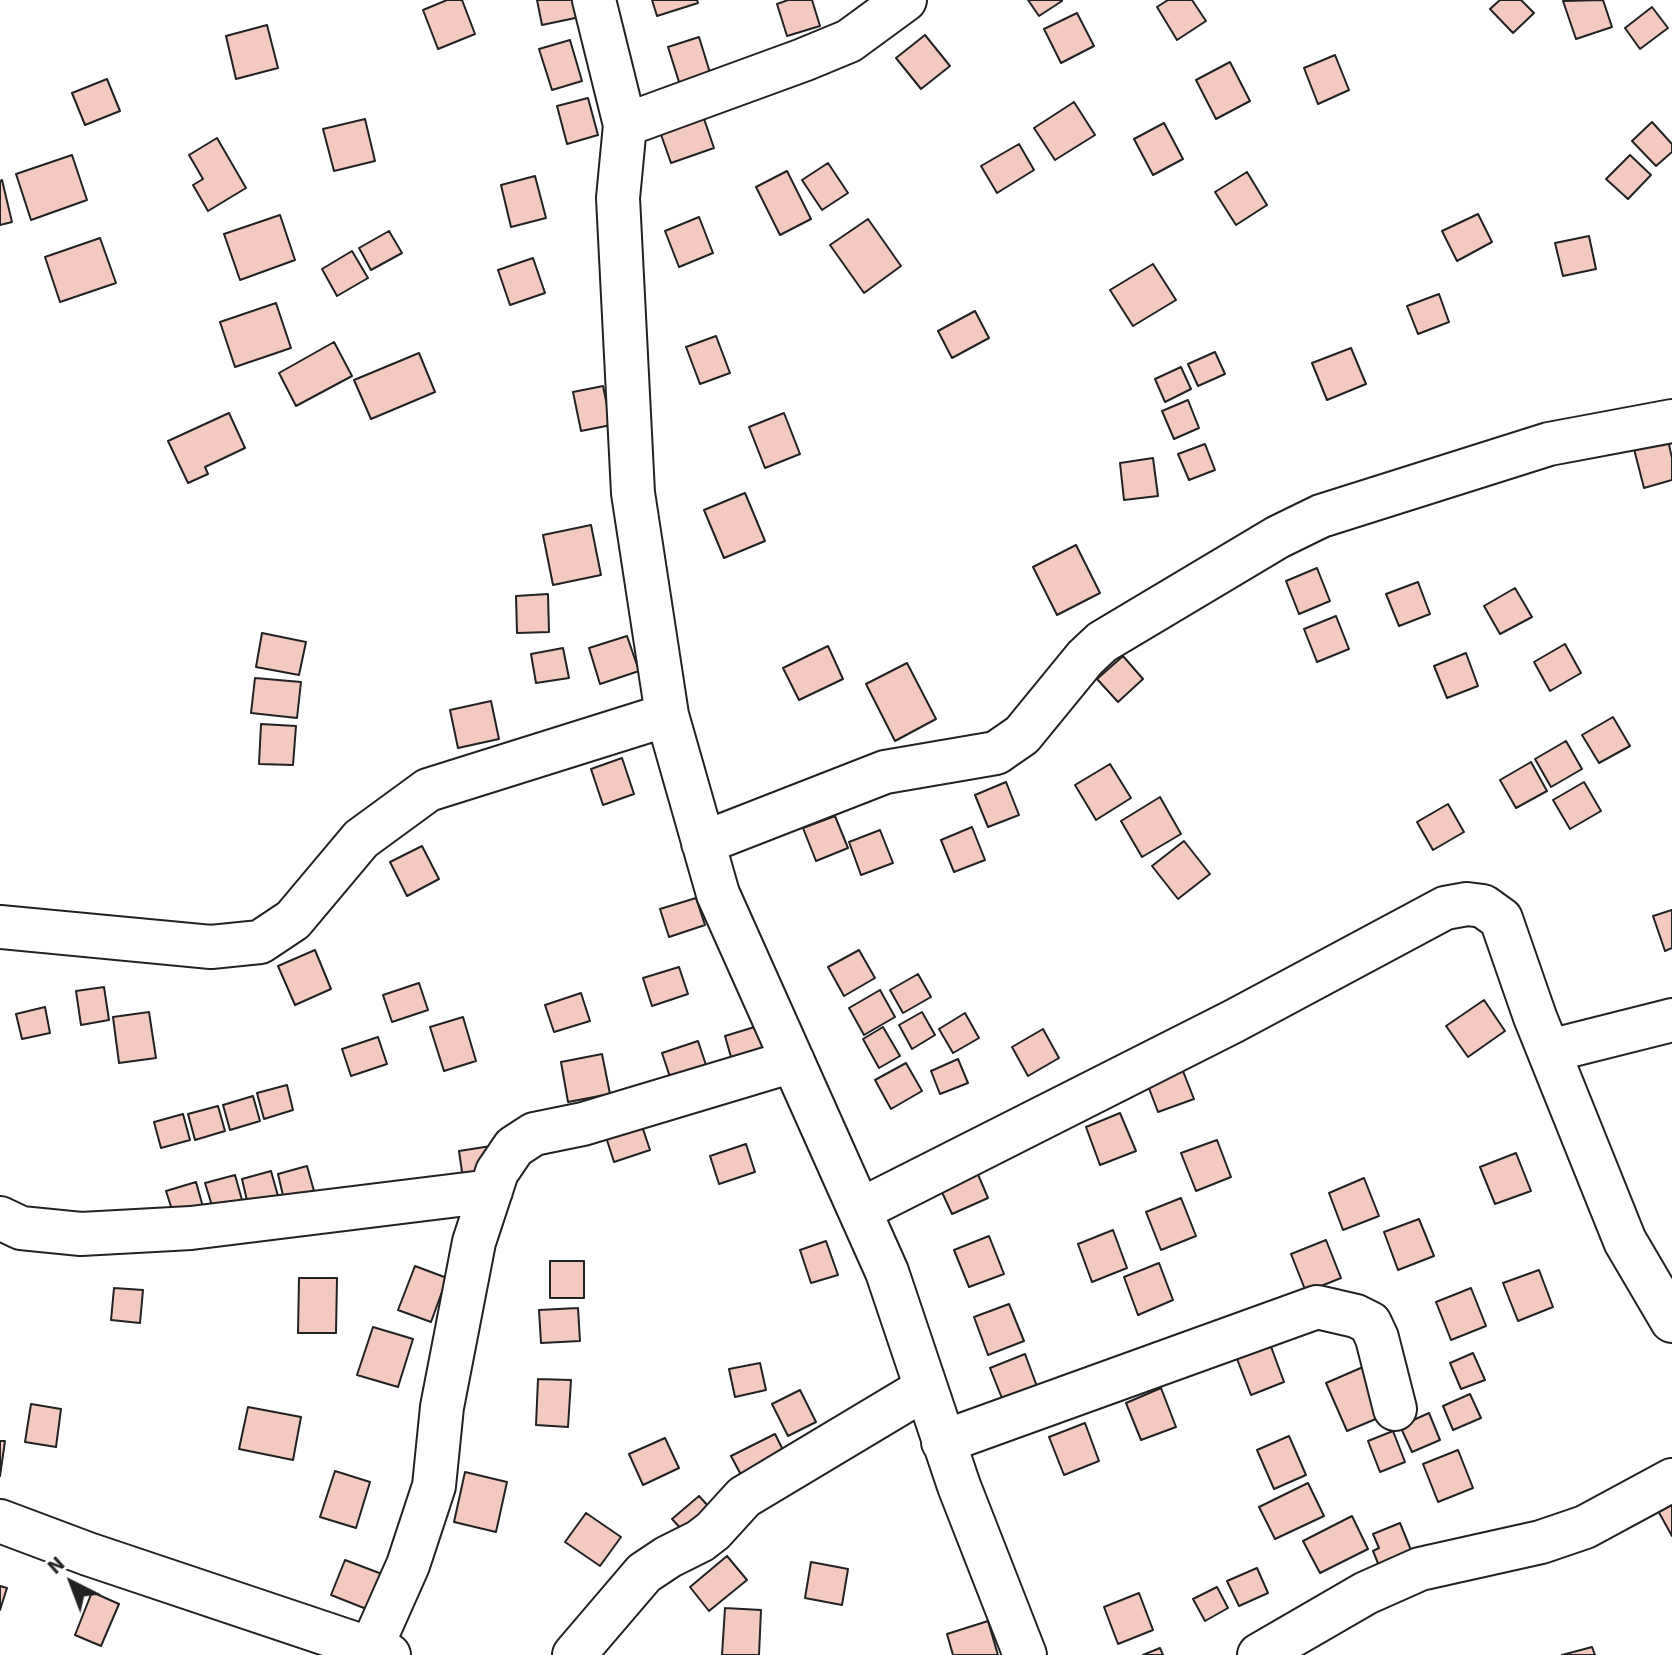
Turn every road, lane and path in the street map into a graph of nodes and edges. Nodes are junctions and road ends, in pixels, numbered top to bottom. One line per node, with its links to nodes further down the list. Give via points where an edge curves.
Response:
1 (594, 0): 3 (street)
2 (905, 0): 3 (street, via 849,41)
3 (625, 125): 5 (street, via 618,198 633,493)
4 (1672, 421): 6 (street, via 1549,444 1321,516 1102,642 1022,735 996,753 885,772)
5 (667, 715): 6 (street); 7 (street, via 428,790 361,839 293,920 260,942 211,947)
6 (703, 843): 10 (street, via 718,894)
7 (0, 927)
8 (1672, 1020): 9 (street)
9 (1549, 1051): 12 (street, via 1501,919 1483,906 1445,908); 14 (street, via 1625,1241)
10 (793, 1061): 11 (street, via 534,1134 514,1147); 12 (street)
11 (491, 1191): 13 (street, via 191,1228 97,1233 21,1228); 20 (street, via 474,1242 434,1486)
12 (860, 1210): 15 (street)
13 (0, 1218)
14 (1672, 1321)
15 (926, 1388): 17 (street); 21 (street, via 744,1497 707,1536 644,1573)
16 (1395, 1409): 17 (street, via 1370,1323 1317,1307)
17 (943, 1442): 22 (street)
18 (1672, 1480): 23 (street, via 1585,1527 1420,1569 1366,1593)
19 (0, 1521): 20 (street)
20 (376, 1653)
21 (574, 1655)
22 (1025, 1655)
23 (1259, 1655)

